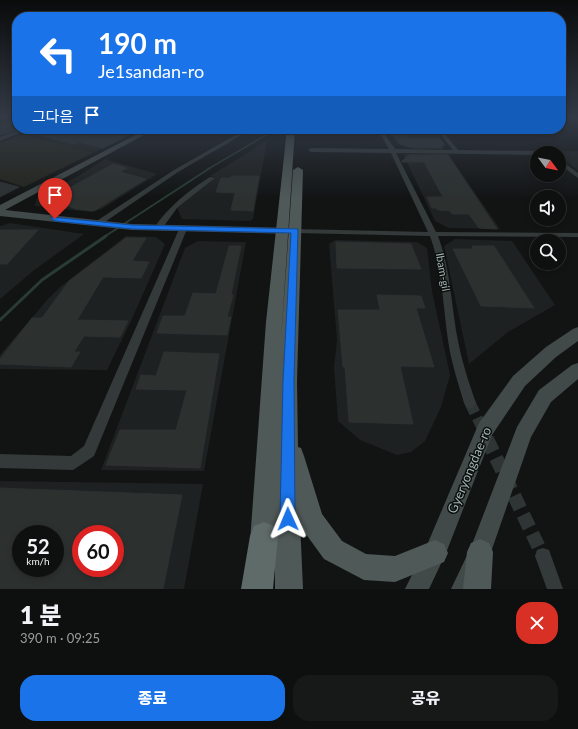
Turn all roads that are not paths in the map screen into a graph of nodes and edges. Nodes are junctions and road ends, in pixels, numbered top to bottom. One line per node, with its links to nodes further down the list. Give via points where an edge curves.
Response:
1 (123, 143): 13 (street)
2 (224, 143): 15 (street, via 176,171)
3 (292, 143): 18 (main road)
4 (389, 143): 7 (street, Ibam-gil)
5 (450, 143): 8 (street)
6 (312, 150): 7 (street)
7 (392, 151): 8 (street); 19 (street, Ibam-gil)
8 (456, 151): 9 (street)
9 (530, 153)
10 (566, 167): 11 (street)
11 (578, 176)
12 (212, 178): 16 (street, via 172,208)
13 (0, 209)
14 (0, 213): 15 (street)
15 (96, 224): 16 (street)
16 (158, 228): 17 (street)
17 (183, 229): 18 (street); 25 (street, via 89,451 73,463)
18 (289, 230): 19 (street); 24 (main road); 26 (main road, via 274,322)
19 (433, 234): 20 (street); 23 (street, Ibam-gil, via 441,255 453,342)
20 (578, 235)
21 (578, 333): 28 (street, Gyeryongdae-ro, via 551,352 519,381 485,429)
22 (578, 370): 27 (street, via 545,396 523,433)
23 (470, 403)
24 (288, 438): 28 (main road, via 312,521 333,550 364,567 395,569); 32 (main road)
25 (0, 461)
26 (264, 536): 30 (highway); 31 (main road)
27 (480, 552): 34 (street); 35 (main road)
28 (435, 553): 33 (street, Gyeryongdae-ro)
29 (543, 556): 36 (street)
30 (257, 589)
31 (262, 589)
32 (289, 589)
33 (417, 589)
34 (463, 589)
35 (477, 589)
36 (555, 589)

